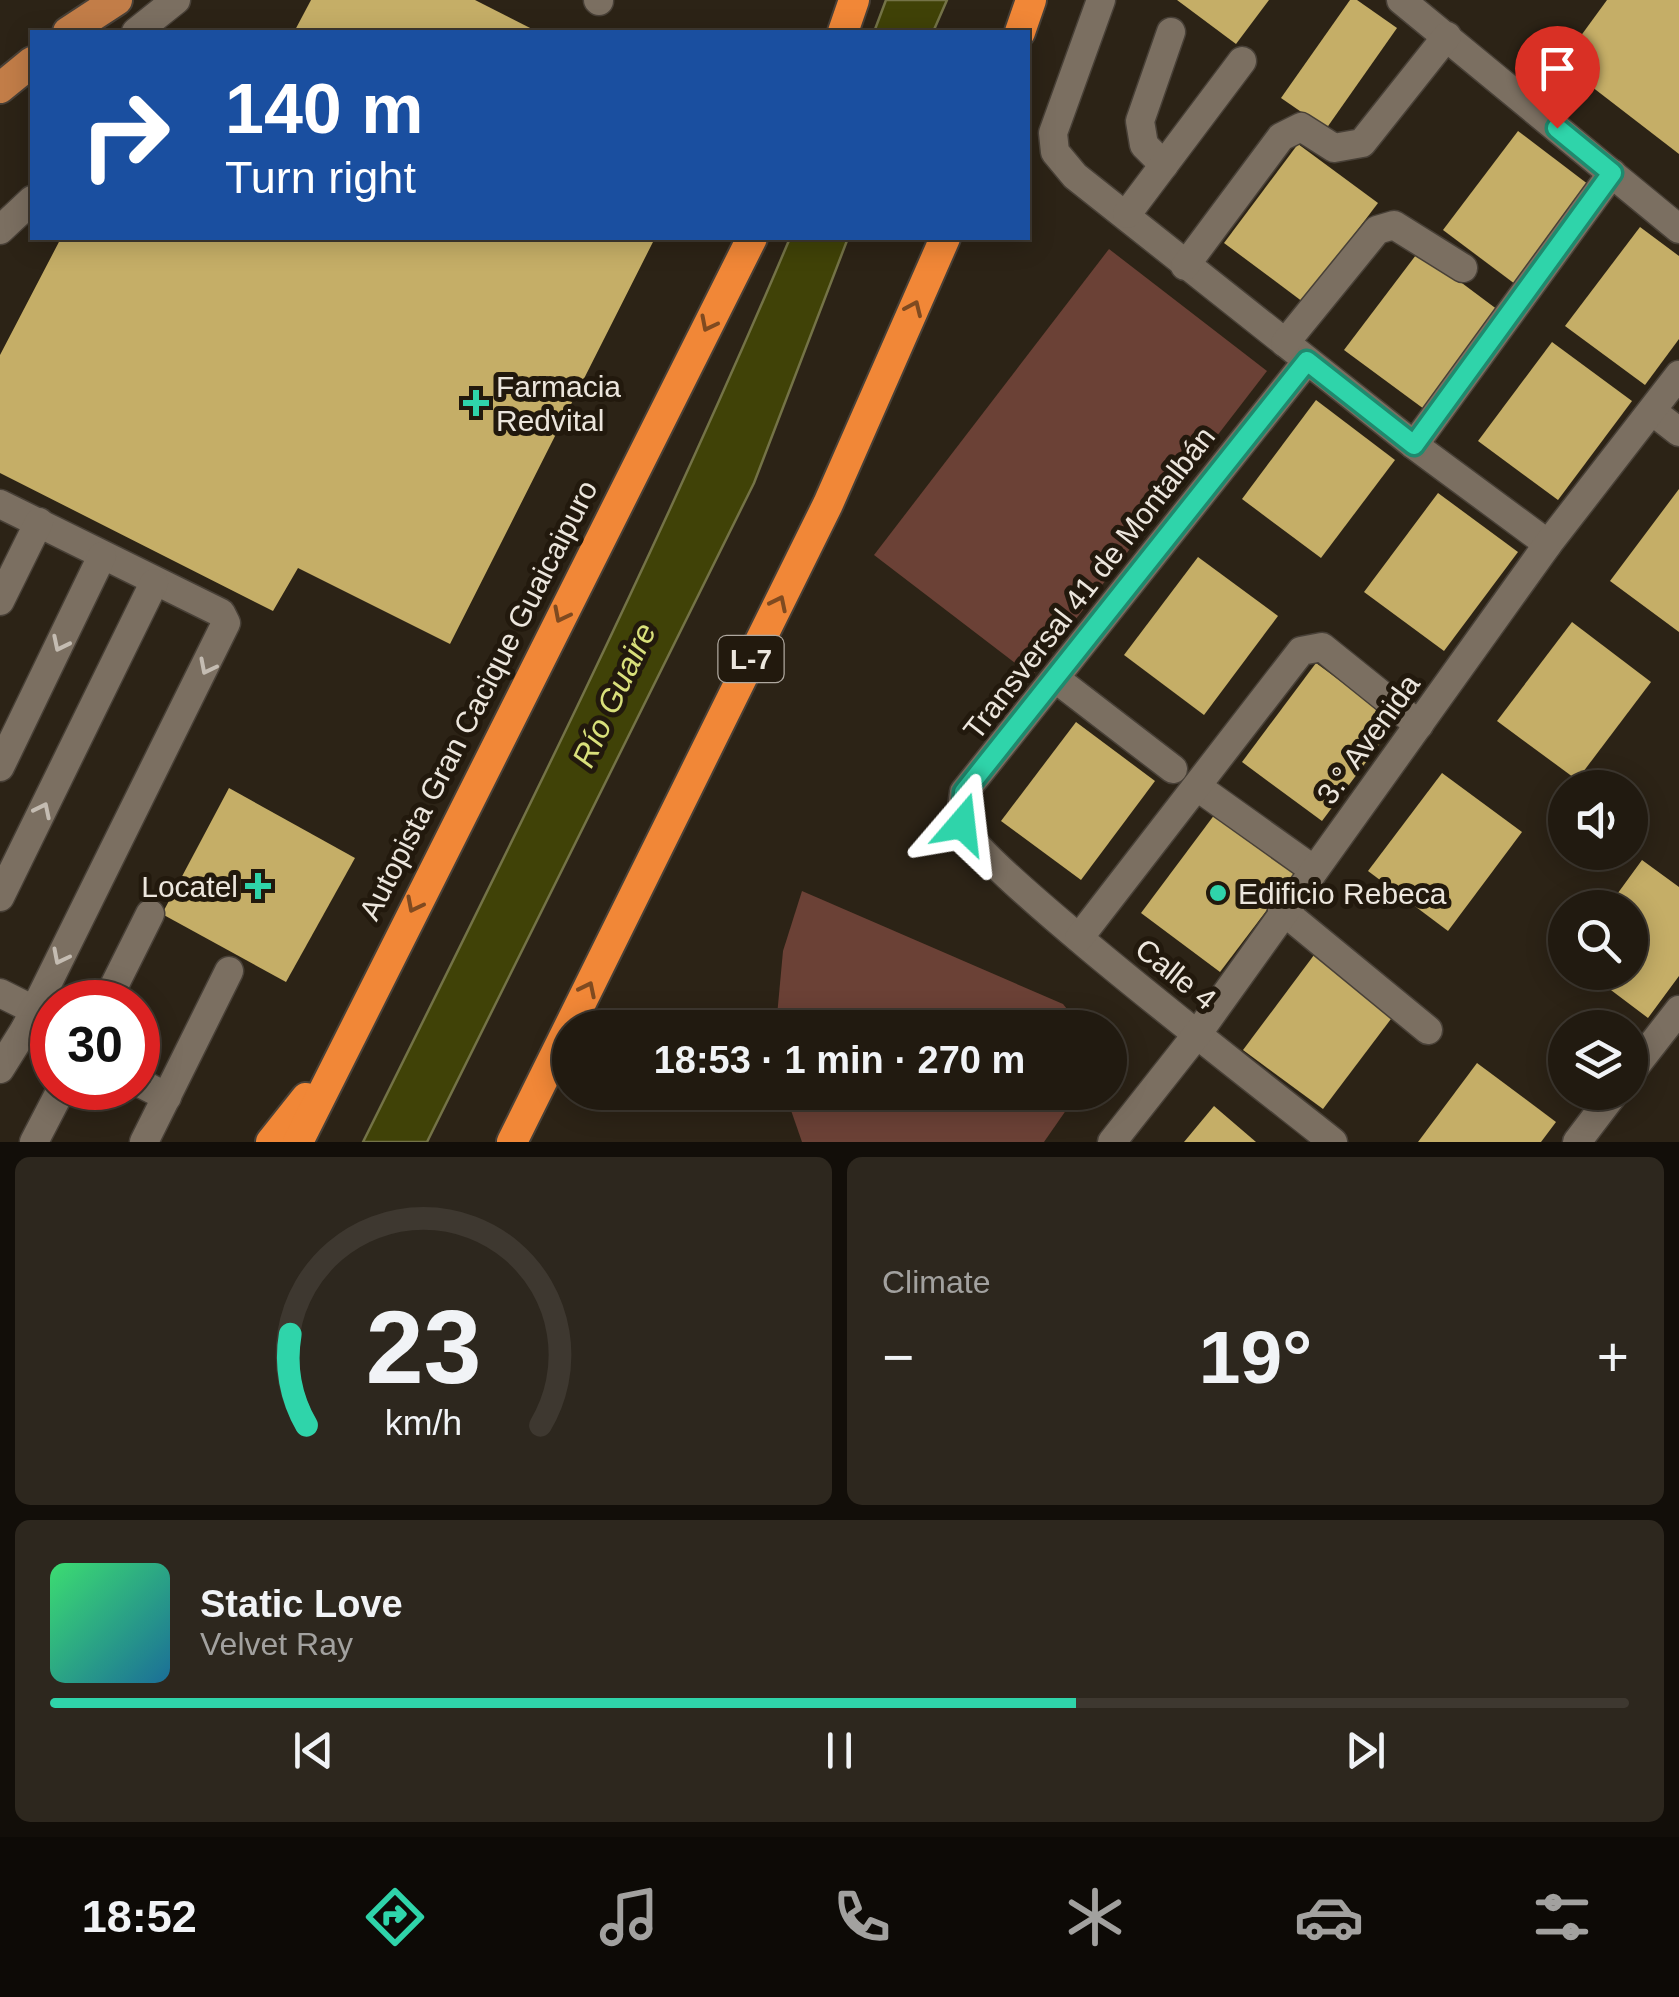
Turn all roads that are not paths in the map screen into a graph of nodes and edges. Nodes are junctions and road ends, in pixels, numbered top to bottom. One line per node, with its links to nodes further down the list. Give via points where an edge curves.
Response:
1 (117, 0): 7 (main road)
2 (176, 0): 8 (street)
3 (854, 0): 9 (highway)
4 (1031, 0): 10 (highway)
5 (1101, 0): 20 (street, via 1053,133 1056,152 1075,176)
6 (1401, 0): 12 (street)
7 (71, 30)
8 (138, 30)
9 (844, 30)
10 (1021, 30)
11 (1172, 32): 16 (street, via 1140,121 1144,145)
12 (1447, 36): 17 (street); 26 (street, via 1362,143 1334,148 1301,128 1281,137)
13 (1242, 61): 16 (street)
14 (30, 64): 15 (main road)
15 (0, 88)
16 (1164, 166): 20 (street)
17 (1612, 173): 22 (street); 32 (street)
18 (30, 200): 21 (street)
19 (30, 201): 23 (street)
20 (1127, 214): 26 (street)
21 (0, 215)
22 (1679, 229)
23 (0, 230)
24 (751, 240): 58 (highway, Autopista Gran Cacique Guaicaipuro, one-way to 58)
25 (944, 240): 68 (highway, L-7, one-way to 25, via 828,504)
26 (1185, 266): 28 (street)
27 (1463, 268): 28 (street, Transversal 41 de Montalbán, via 1394,224 1377,230)
28 (1296, 352): 32 (street); 39 (street, Transversal 41 de Montalbán)
29 (1679, 375): 30 (street, 3.° Avenida)
30 (1652, 411): 31 (street); 35 (street, 3.° Avenida)
31 (1679, 432)
32 (1414, 445): 35 (street)
33 (0, 504): 34 (street)
34 (39, 522): 36 (street); 38 (street)
35 (1548, 544): 40 (street, 3.° Avenida)
36 (102, 556): 37 (street); 41 (street, one-way to 41)
37 (154, 583): 46 (street, one-way to 37); 54 (street, one-way to 54, via 221,614 223,635)
38 (0, 601)
39 (1056, 679): 42 (street); 44 (street, Transversal 41 de Montalbán, via 964,792 962,824)
40 (1418, 725): 43 (street, via 1322,647 1311,646); 45 (street, 3.° Avenida)
41 (0, 766)
42 (1173, 769)
43 (1199, 788): 45 (street); 49 (street)
44 (982, 853): 49 (street, Calle 4)
45 (1314, 870): 47 (street, 3.° Avenida)
46 (0, 897)
47 (1282, 910): 55 (street); 56 (street, 3.° Avenida)
48 (150, 914): 51 (street)
49 (1079, 938): 56 (street, Calle 4)
50 (228, 971): 61 (street)
51 (117, 980)
52 (0, 993): 54 (street)
53 (1679, 1010): 57 (street)
54 (29, 1019): 59 (street)
55 (1428, 1030)
56 (1198, 1033): 69 (street, 3.° Avenida); 70 (street, Calle 4)
57 (1648, 1050)
58 (337, 1061): 66 (highway); 67 (highway, Autopista Gran Cacique Guaicaipuro)
59 (0, 1069)
60 (160, 1093): 61 (street)
61 (167, 1097): 65 (street)
62 (51, 1110): 64 (street)
63 (1601, 1110): 71 (street)
64 (34, 1142)
65 (144, 1142)
66 (271, 1142)
67 (298, 1142)
68 (516, 1142)
69 (1112, 1142)
70 (1333, 1142)
71 (1577, 1142)

